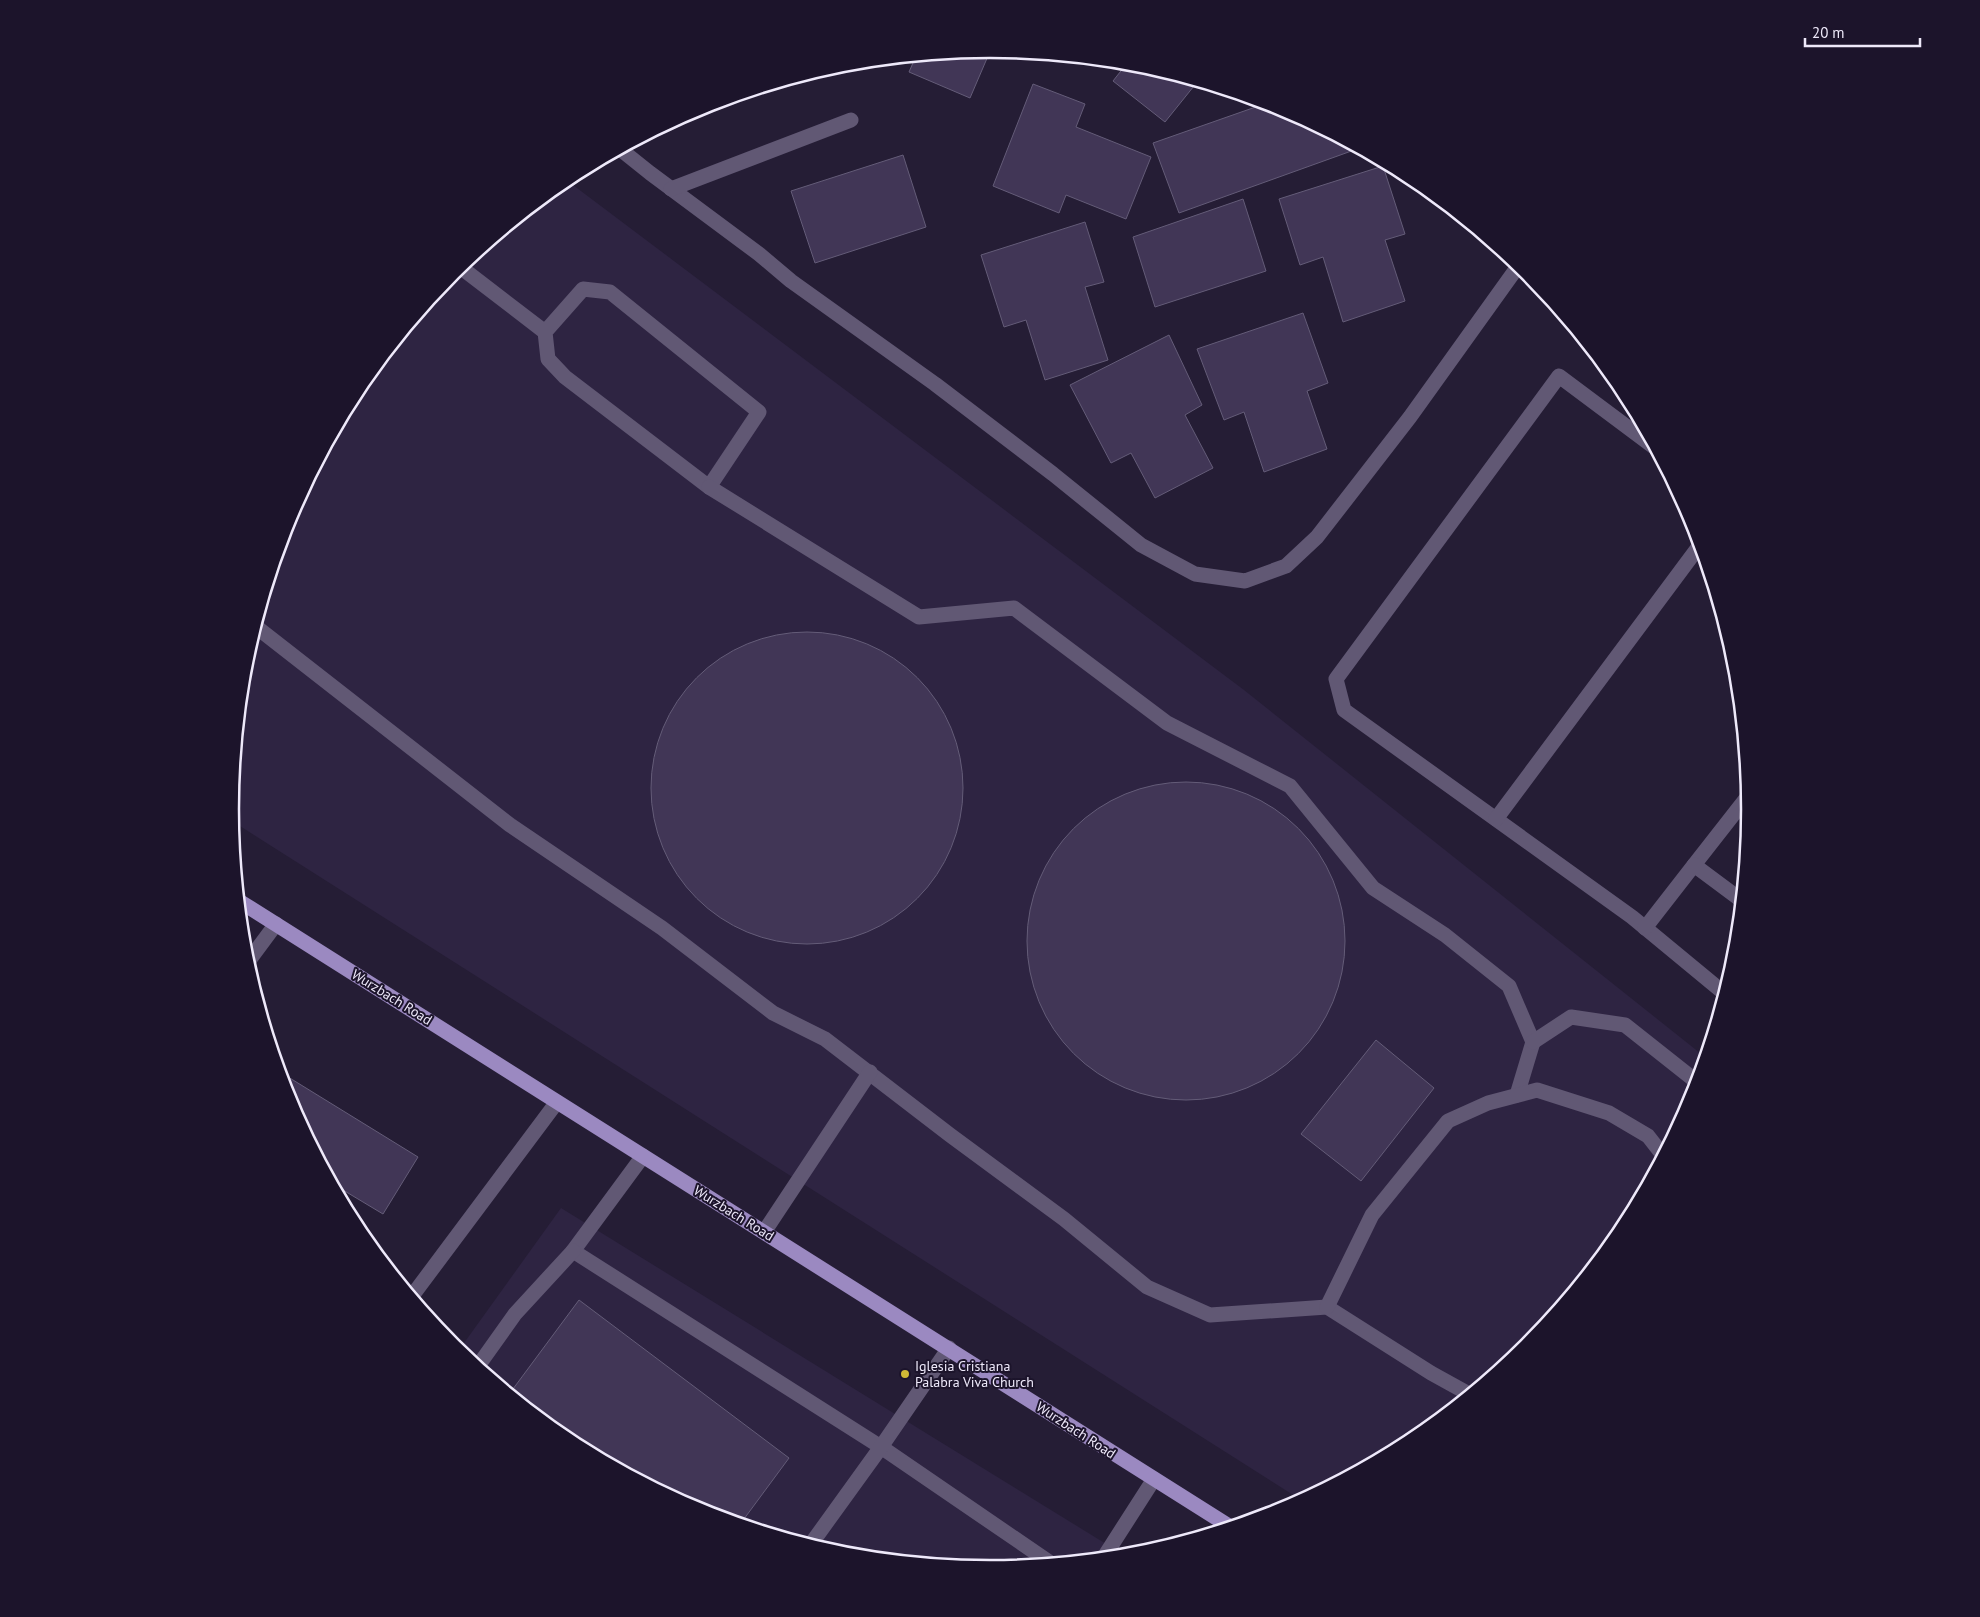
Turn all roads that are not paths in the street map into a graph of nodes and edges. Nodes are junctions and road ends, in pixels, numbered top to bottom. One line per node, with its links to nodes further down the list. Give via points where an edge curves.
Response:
1 (851, 120): 3 (lane)
2 (625, 153): 3 (lane)
3 (671, 189): 5 (lane, via 791,281 935,384 1141,545 1195,574 1245,582 1286,566 1317,537)
4 (466, 271): 6 (lane)
5 (1515, 272)
6 (545, 332): 8 (lane, via 548,358 565,377); 8 (lane, via 583,289 610,292 759,412)
7 (1643, 439): 12 (lane, via 1559,376 1336,679 1344,710)
8 (709, 487): 20 (lane, via 919,617 1014,608 1167,723 1290,786 1373,888 1445,935 1509,986)
9 (1695, 551): 12 (lane)
10 (261, 631): 21 (lane, via 510,825 662,928 773,1013 825,1039)
11 (1741, 805): 13 (lane)
12 (1496, 820): 17 (lane)
13 (1694, 865): 14 (lane); 17 (lane)
14 (1736, 896)
15 (245, 904): 16 (main road, Wurzbach Road)
16 (276, 924): 18 (lane); 24 (main road, Wurzbach Road)
17 (1645, 928): 19 (lane)
18 (253, 955)
19 (1719, 989)
20 (1533, 1042): 22 (lane, via 1571,1017 1625,1025); 23 (lane)
21 (870, 1072): 27 (lane); 30 (lane, via 1064,1219 1147,1287 1210,1316)
22 (1691, 1077)
23 (1517, 1095): 25 (lane, via 1537,1090 1609,1114 1648,1136); 30 (lane, via 1488,1103 1448,1121 1372,1215)
24 (557, 1102): 26 (main road, Wurzbach Road); 29 (lane)
25 (1659, 1150)
26 (643, 1156): 27 (main road, Wurzbach Road); 28 (lane)
27 (764, 1232): 31 (main road, Wurzbach Road)
28 (573, 1251): 32 (lane, via 515,1314); 34 (lane)
29 (415, 1292)
30 (1327, 1307): 33 (lane)
31 (949, 1348): 34 (lane); 35 (main road, Wurzbach Road)
32 (482, 1361)
33 (1463, 1391)
34 (881, 1447): 37 (lane); 39 (lane)
35 (1154, 1479): 36 (main road, Wurzbach Road); 38 (lane)
36 (1223, 1523)
37 (814, 1538)
38 (1109, 1550)
39 (1042, 1558)

